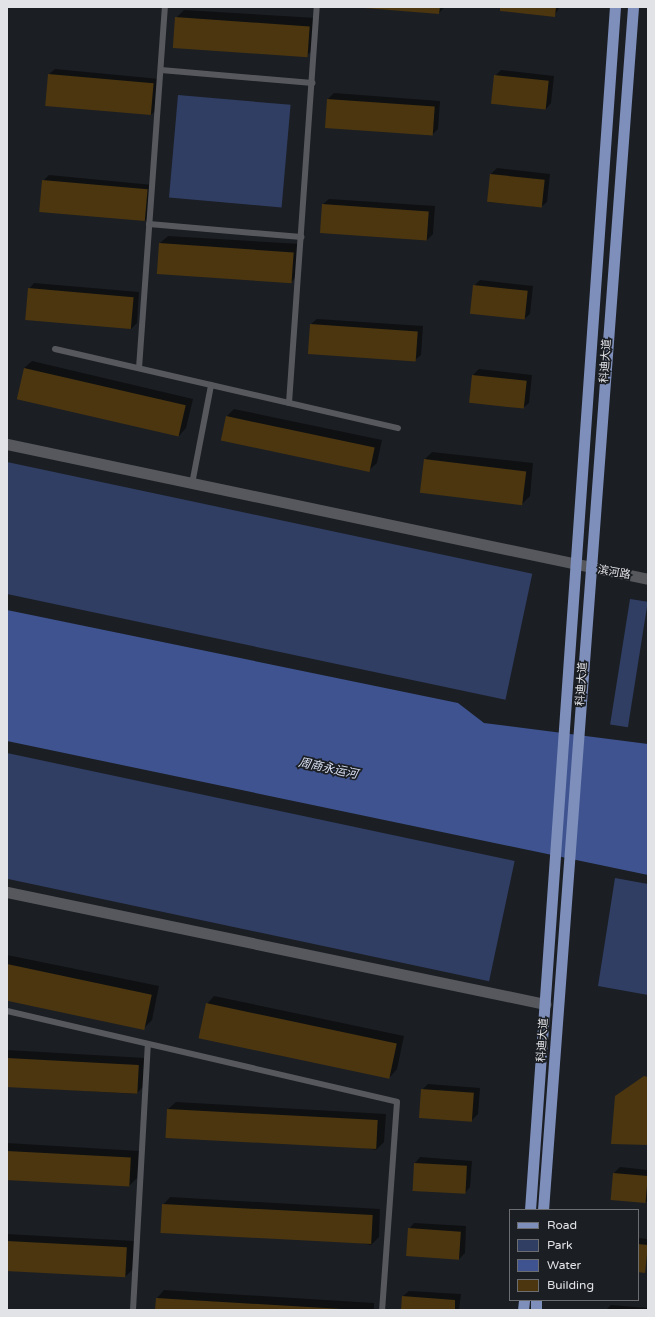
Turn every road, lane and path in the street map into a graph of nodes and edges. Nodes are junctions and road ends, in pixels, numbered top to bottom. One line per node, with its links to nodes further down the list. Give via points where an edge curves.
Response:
1 (165, 7): 5 (lane)
2 (317, 7): 6 (lane)
3 (615, 7): 16 (main road, 科迪大道)
4 (633, 7): 16 (main road, 科迪大道)
5 (161, 70): 6 (lane); 7 (lane)
6 (312, 83): 8 (lane)
7 (149, 224): 8 (lane); 10 (lane)
8 (301, 237): 12 (lane)
9 (56, 349): 10 (lane)
10 (138, 368): 11 (lane)
11 (211, 385): 12 (lane); 15 (lane)
12 (289, 403): 13 (lane)
13 (398, 428)
14 (7, 444): 15 (street, 滨河路)
15 (192, 484): 16 (street, 滨河路)
16 (581, 567): 17 (street, 滨河路); 19 (main road, 科迪大道, via 565,713); 23 (main road, 科迪大道, via 580,715)
17 (648, 579)
18 (7, 892): 19 (street)
19 (545, 1004): 22 (main road, 科迪大道)
20 (7, 1011): 21 (lane)
21 (148, 1044): 24 (lane); 25 (lane, via 397,1102)
22 (530, 1209)
23 (543, 1209)
24 (133, 1310)
25 (382, 1310)

